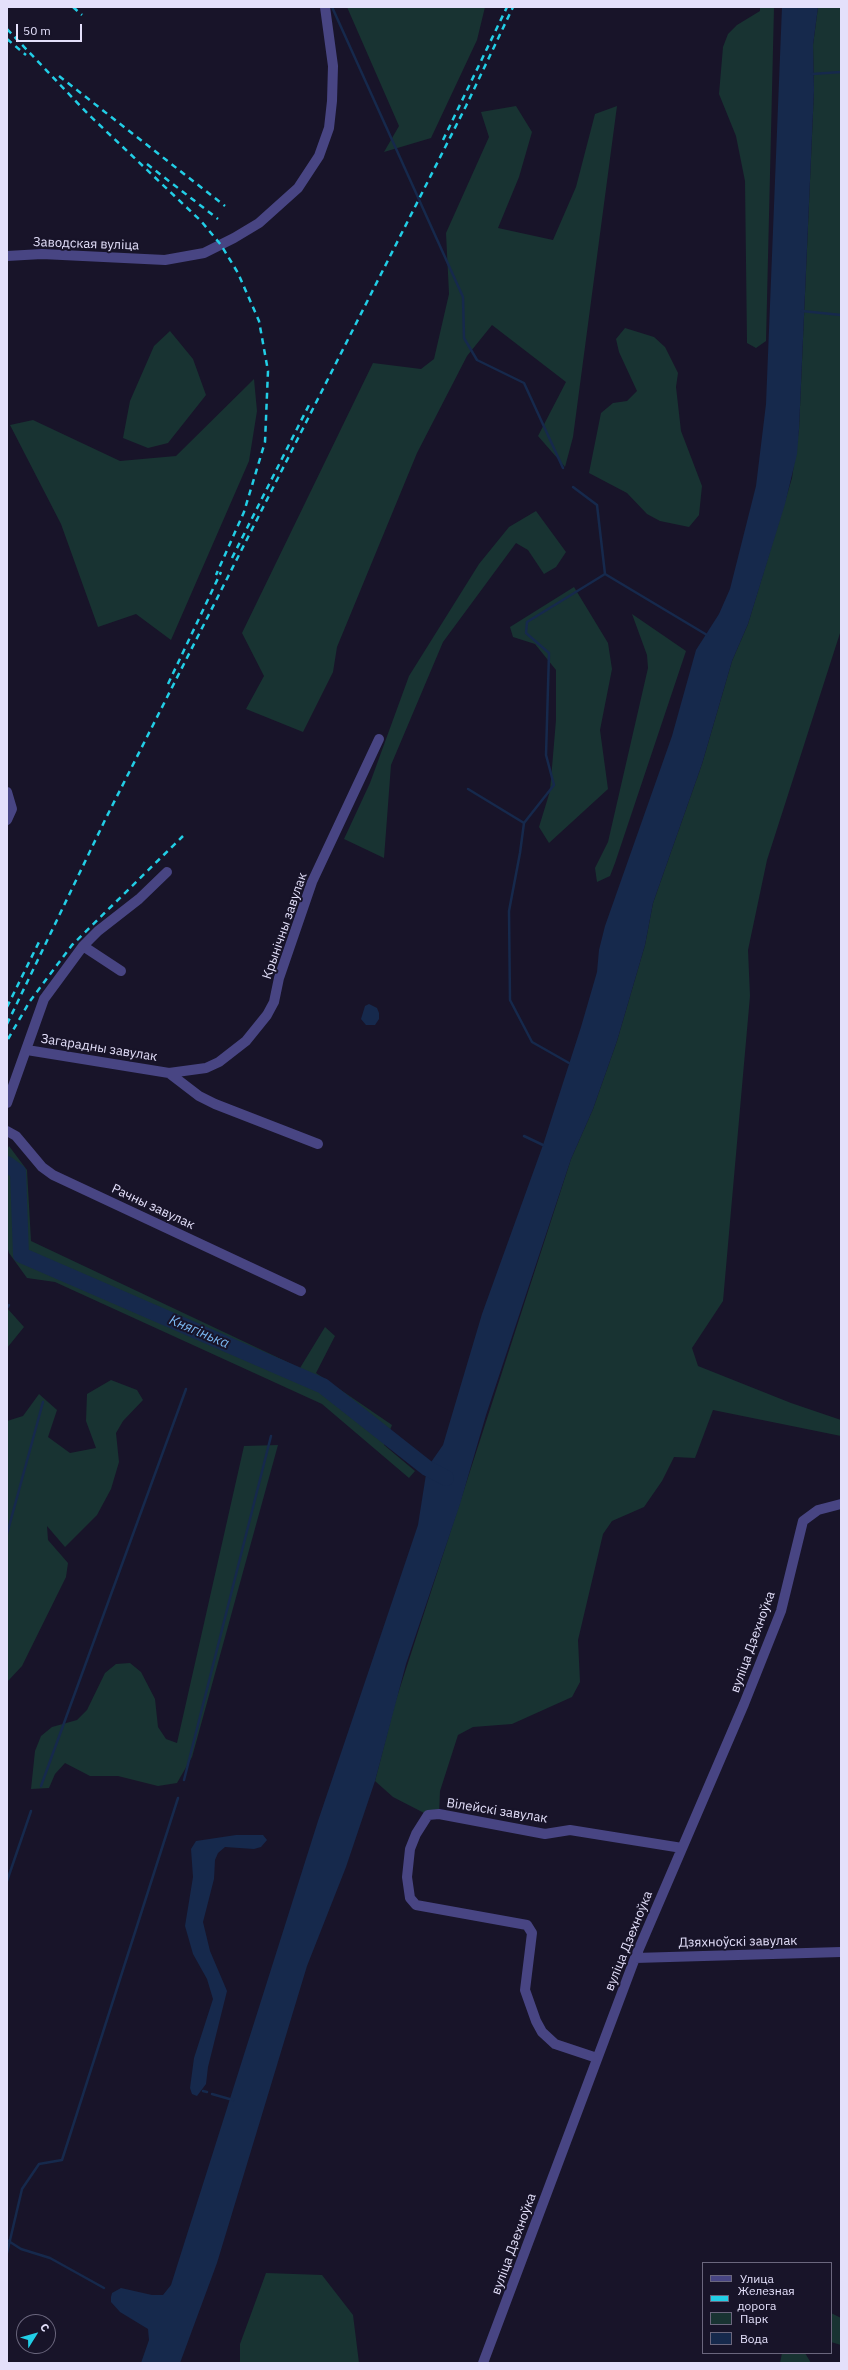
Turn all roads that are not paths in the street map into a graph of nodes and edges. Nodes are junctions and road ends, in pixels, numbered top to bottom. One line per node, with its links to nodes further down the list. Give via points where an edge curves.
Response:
1 (326, 7): 2 (street, Заводская вуліца, via 333,66 332,101 326,135 309,172 298,188 279,207 234,238 204,253 165,260 42,254)
2 (7, 256)
3 (379, 739): 10 (street, Крынічны завулак, via 312,882 279,978 274,1002 267,1015 246,1041 219,1062 206,1068)
4 (7, 792): 5 (street, via 12,809)
5 (7, 820)
6 (167, 872): 7 (street)
7 (83, 946): 8 (street); 9 (street, via 44,999)
8 (121, 971)
9 (26, 1050): 10 (street, Загарадны завулак); 11 (street)
10 (170, 1073): 13 (street, Загарадны завулак, via 199,1096 215,1104)
11 (7, 1102)
12 (7, 1131): 14 (street, Рачны завулак, via 16,1136 42,1167 53,1175)
13 (318, 1144)
14 (301, 1291)
15 (841, 1504): 16 (street, вуліца Дзехноўка, via 818,1510 803,1521 781,1611)
16 (682, 1848): 18 (street, вуліца Дзехноўка); 19 (street, Вілейскі завулак, via 570,1830 545,1834 439,1814 428,1815 413,1841 407,1877 410,1898 416,1905 527,1925 532,1933 526,1990 536,2021 555,2044)
17 (841, 1952): 18 (street, Дзяхноўскі завулак)
18 (635, 1958): 19 (street, вуліца Дзехноўка)
19 (597, 2058): 20 (street, вуліца Дзехноўка)
20 (483, 2363)

